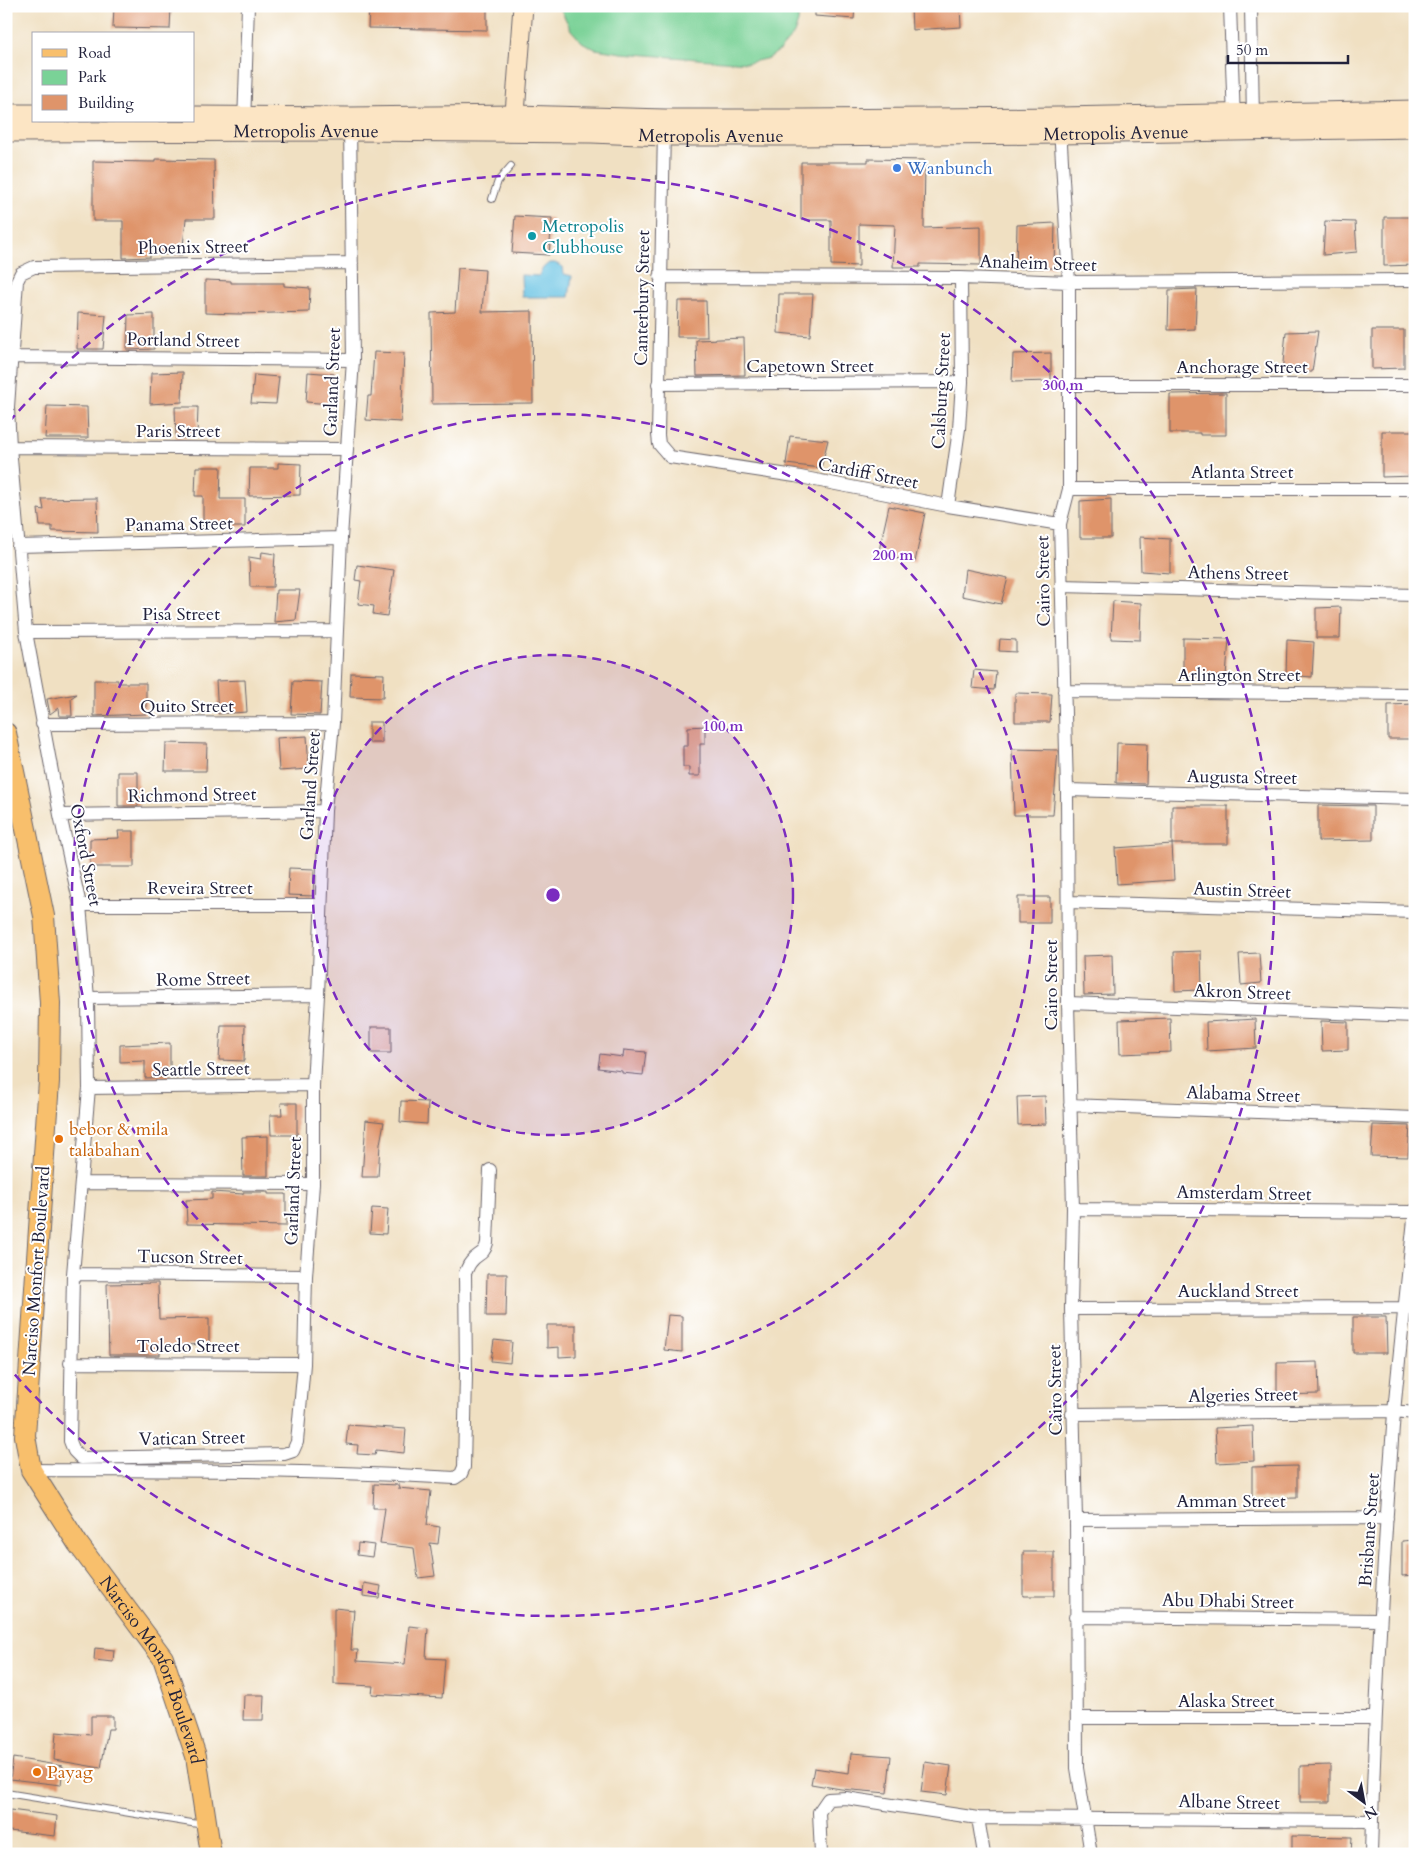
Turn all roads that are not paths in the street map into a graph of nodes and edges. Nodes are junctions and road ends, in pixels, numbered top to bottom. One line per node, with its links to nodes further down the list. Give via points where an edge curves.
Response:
1 (248, 6): 12 (street)
2 (523, 6): 11 (main road)
3 (1230, 6): 9 (street)
4 (1251, 6): 9 (street)
5 (1415, 110): 9 (main road, Metropolis Avenue)
6 (6, 114): 7 (main road)
7 (32, 114)
8 (195, 116): 12 (main road, Metropolis Avenue)
9 (1243, 121): 13 (main road, Metropolis Avenue); 15 (main road, Metropolis Avenue)
10 (350, 124): 11 (main road, Metropolis Avenue); 12 (main road, Metropolis Avenue); 19 (street, Garland Street)
11 (514, 124): 14 (main road, Metropolis Avenue)
12 (244, 125): 16 (main road, Metropolis Avenue)
13 (1060, 126): 14 (main road, Metropolis Avenue); 24 (street, Cairo Street)
14 (664, 127): 21 (street, Canterbury Street)
15 (1415, 128)
16 (6, 132)
17 (510, 166): 18 (lane, via 498,181)
18 (492, 199)
19 (352, 263): 20 (street, Phoenix Street); 26 (street, Garland Street)
20 (34, 267): 25 (street, Oxford Street, via 26,270 17,281)
21 (660, 277): 22 (street, Anaheim Street); 28 (street, Canterbury Street)
22 (961, 278): 24 (street, Anaheim Street); 27 (street, Calsburg Street)
23 (1415, 280): 24 (street, Anaheim Street)
24 (1068, 282): 29 (street, Cairo Street)
25 (12, 357): 26 (street, Portland Street); 31 (street, Oxford Street, via 8,407)
26 (353, 360): 32 (street, Garland Street)
27 (962, 382): 28 (street, Capetown Street); 36 (street, Calsburg Street)
28 (658, 384): 33 (street, Canterbury Street, via 659,444)
29 (1069, 385): 30 (street, Anchorage Street); 34 (street, Cairo Street)
30 (1415, 385)
31 (10, 448): 32 (street, Paris Street); 39 (street, Oxford Street)
32 (347, 449): 38 (street, Garland Street)
33 (670, 457): 36 (street, Cardiff Street, via 795,476)
34 (1069, 489): 35 (street, Atlanta Street); 37 (street, Cairo Street)
35 (1415, 489)
36 (948, 506): 37 (street, Cardiff Street)
37 (1060, 524): 40 (street, Cairo Street)
38 (340, 538): 39 (street, Panama Street); 42 (street, Garland Street)
39 (18, 546): 43 (street, Oxford Street)
40 (1060, 586): 41 (street, Athens Street); 44 (street, Cairo Street)
41 (1415, 595)
42 (336, 631): 43 (street, Pisa Street); 46 (street, Garland Street)
43 (26, 632): 47 (street, Oxford Street)
44 (1064, 691): 45 (street, Arlington Street); 49 (street, Cairo Street)
45 (1415, 694)
46 (333, 723): 47 (street, Quito Street); 51 (street, Garland Street)
47 (42, 724): 52 (street, Oxford Street)
48 (6, 733): 81 (main road, Narciso Monfort Boulevard, via 44,916 50,1003 49,1081 25,1436)
49 (1068, 790): 50 (street, Augusta Street); 53 (street, Cairo Street)
50 (1415, 799)
51 (325, 811): 52 (street, Richmond Street); 55 (street, Garland Street)
52 (60, 815): 54 (street, Oxford Street)
53 (1068, 902): 56 (street, Austin Street); 59 (street, Cairo Street)
54 (80, 905): 55 (street, Reveira Street); 58 (street, Oxford Street)
55 (320, 905): 57 (street, Garland Street)
56 (1415, 912)
57 (318, 995): 58 (street, Rome Street); 61 (street, Garland Street)
58 (88, 998): 62 (street, Oxford Street)
59 (1068, 1003): 60 (street, Akron Street); 63 (street, Cairo Street)
60 (1415, 1016)
61 (313, 1085): 62 (street, Seattle Street); 67 (street, Garland Street)
62 (89, 1088): 66 (street, Oxford Street)
63 (1070, 1105): 64 (street, Alabama Street); 68 (street, Cairo Street)
64 (1415, 1118)
65 (490, 1170): 81 (street, via 485,1249 471,1261 465,1273 464,1467 455,1478)
66 (82, 1183): 67 (street); 70 (street, Oxford Street)
67 (313, 1184): 71 (street, Garland Street)
68 (1073, 1209): 69 (street, Amsterdam Street); 73 (street, Cairo Street)
69 (1415, 1211): 72 (street, Brisbane Street)
70 (73, 1274): 71 (street, Tucson Street); 74 (street, Oxford Street)
71 (306, 1276): 75 (street, Garland Street)
72 (1405, 1308): 73 (street, Auckland Street); 76 (street, Brisbane Street)
73 (1071, 1309): 78 (street, Cairo Street)
74 (70, 1363): 75 (street, Toledo Street); 80 (street, Oxford Street, via 70,1441)
75 (304, 1364): 79 (street, Garland Street)
76 (1394, 1411): 77 (street, Algeries Street); 78 (street, Algeries Street); 82 (street, Brisbane Street)
77 (1415, 1413)
78 (1072, 1414): 83 (street, Cairo Street)
79 (297, 1442): 80 (street, Vatican Street, via 293,1451 284,1454)
80 (81, 1458)
81 (31, 1470): 92 (main road, Narciso Monfort Boulevard, via 78,1544 162,1658 196,1756)
82 (1387, 1518): 83 (street, Amman Street); 85 (street, Brisbane Street)
83 (1076, 1520): 84 (street, Cairo Street)
84 (1075, 1617): 85 (street, Abu Dhabi Street); 86 (street, Cairo Street)
85 (1380, 1620): 87 (street, Brisbane Street)
86 (1077, 1718): 87 (street, Alaska Street); 90 (street, Cairo Street, via 1077,1768)
87 (1375, 1718): 91 (street, Brisbane Street)
88 (6, 1793): 92 (lane)
89 (978, 1818): 90 (street, Albane Street); 94 (street, Albane Street, via 846,1798 828,1799 819,1812); 95 (street)
90 (1085, 1818): 91 (street, Albane Street); 96 (street, Cairo Street)
91 (1372, 1821): 97 (street, Brisbane Street)
92 (208, 1826): 93 (main road, Narciso Monfort Boulevard)
93 (211, 1854)
94 (821, 1854)
95 (984, 1854)
96 (1091, 1854)
97 (1371, 1854)

